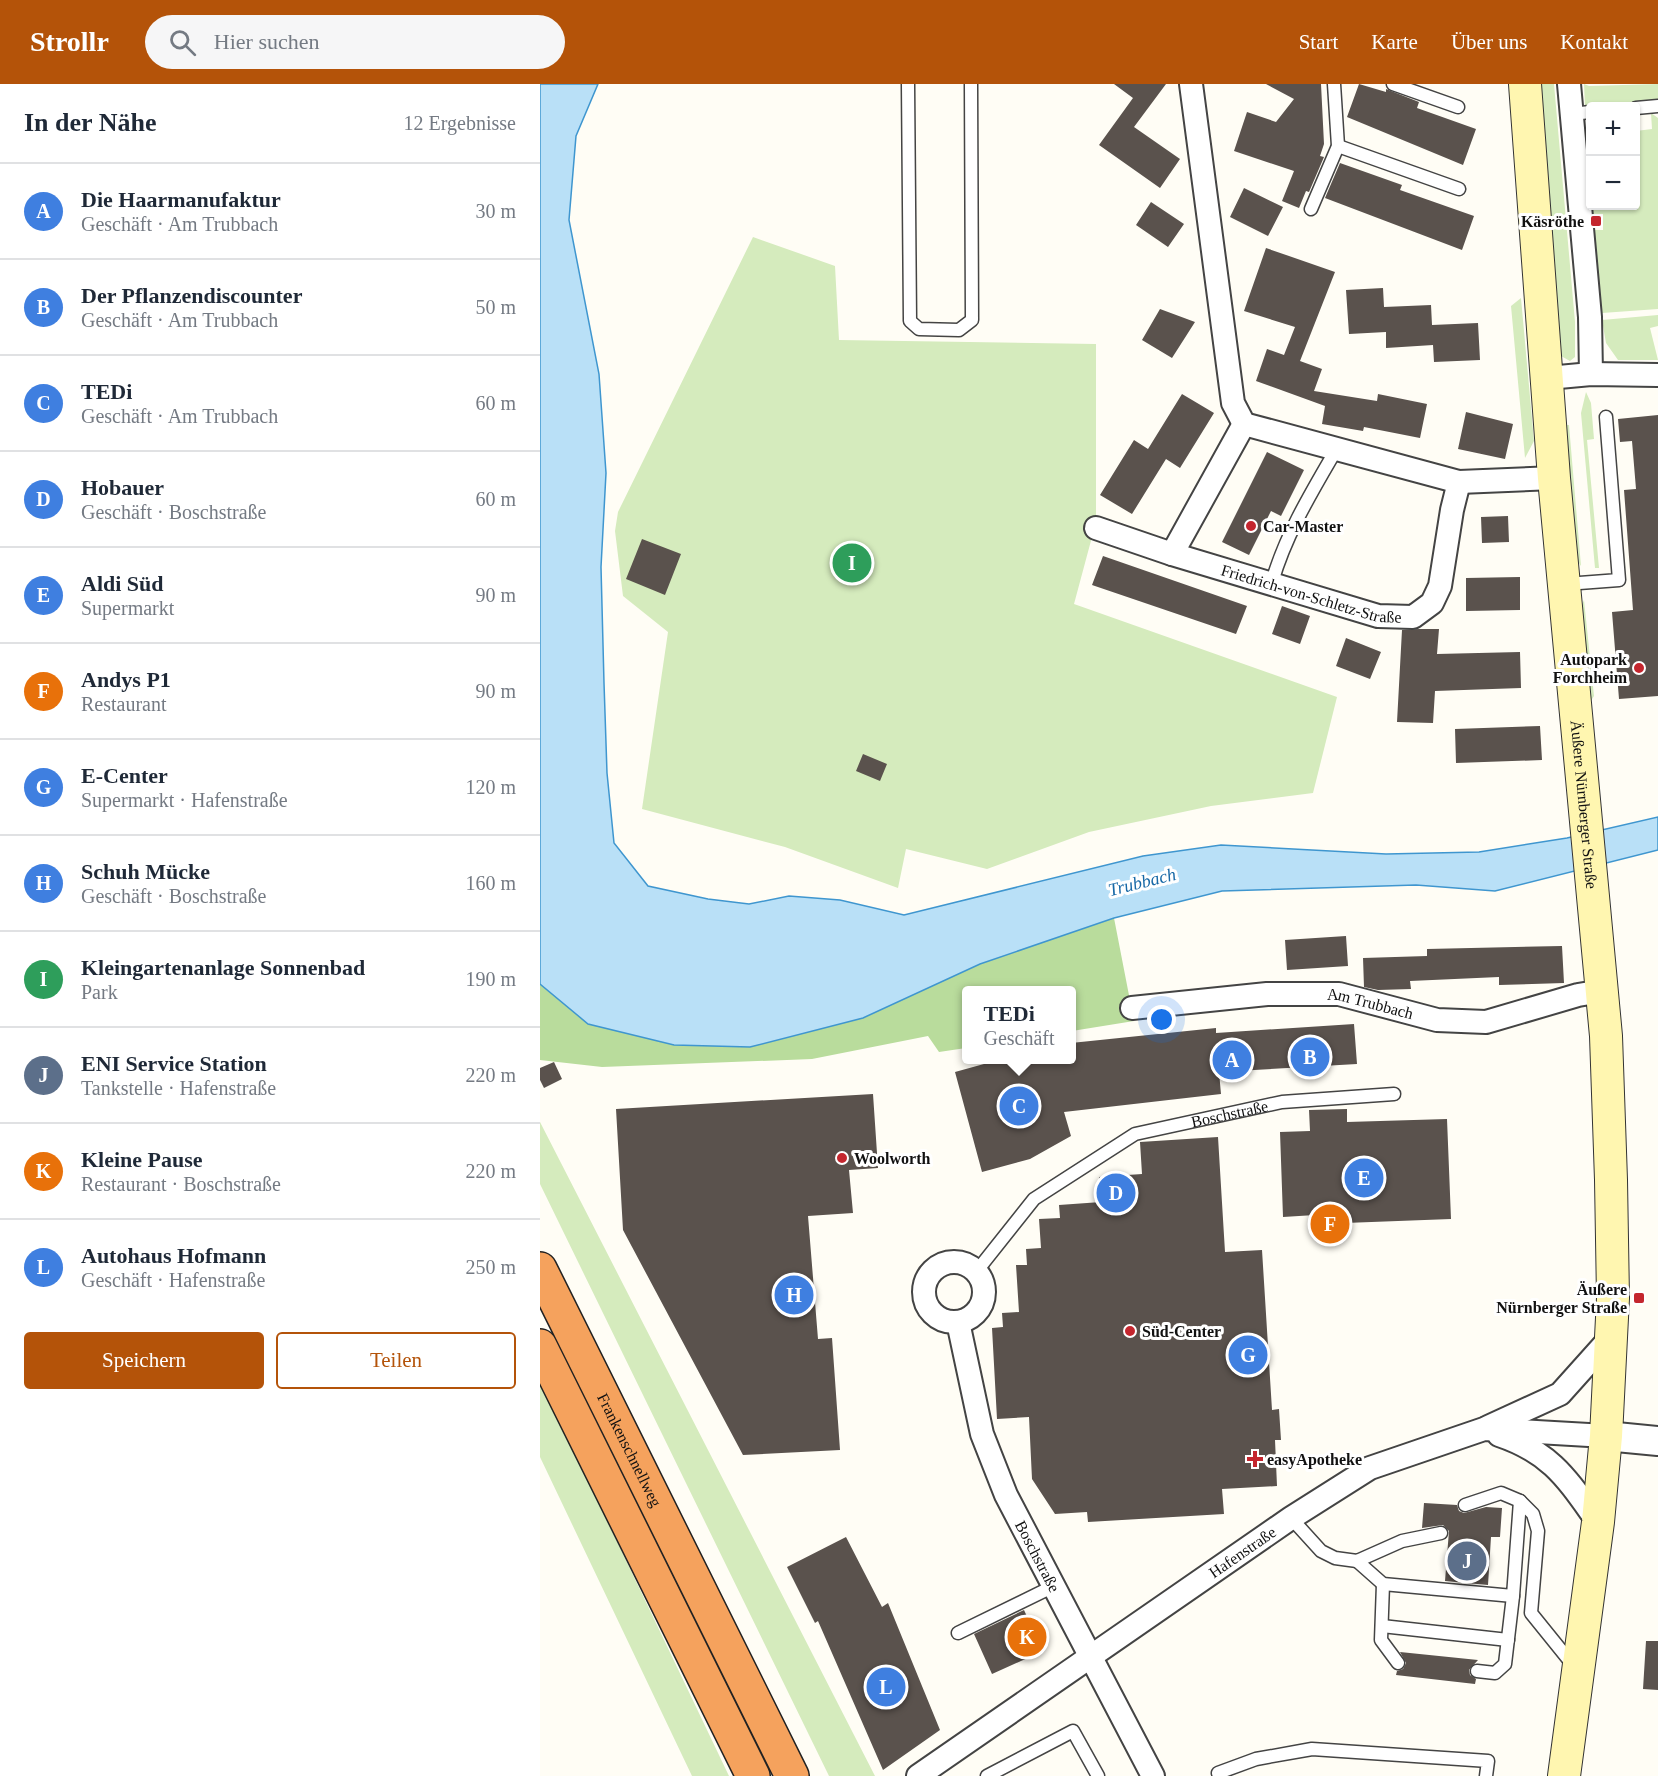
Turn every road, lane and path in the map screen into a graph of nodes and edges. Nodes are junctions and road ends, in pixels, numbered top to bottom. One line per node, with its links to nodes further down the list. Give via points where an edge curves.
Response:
1 (908, 84): 2 (lane, via 910,321 919,329 959,330 972,320)
2 (971, 84)
3 (1191, 84): 19 (street, via 1233,403)
4 (1334, 84): 12 (lane)
5 (1393, 84): 9 (lane)
6 (1525, 84): 17 (main road, Äußere Nürnberger Straße)
7 (1569, 84): 11 (street)
8 (1658, 106): 10 (lane)
9 (1458, 107)
10 (1640, 108)
11 (1581, 113): 15 (street)
12 (1338, 146): 13 (lane); 14 (lane)
13 (1458, 189)
14 (1311, 209)
15 (1591, 374): 16 (street); 17 (street)
16 (1658, 375)
17 (1548, 378): 21 (main road, Äußere Nürnberger Straße)
18 (1606, 417): 26 (lane, via 1619,580)
19 (1244, 424): 20 (street); 24 (street)
20 (1336, 450): 22 (street); 25 (lane, via 1297,518)
21 (1554, 478): 22 (street); 26 (main road, Äußere Nürnberger Straße)
22 (1459, 482): 25 (street, Friedrich-von-Schletz-Straße, via 1440,586 1432,603 1413,617 1378,616)
23 (1096, 528): 24 (street, Friedrich-von-Schletz-Straße)
24 (1172, 554): 25 (street, Friedrich-von-Schletz-Straße)
25 (1272, 582)
26 (1565, 584): 27 (main road, Äußere Nürnberger Straße)
27 (1602, 991): 28 (street, Am Trubbach, via 1486,1023 1437,1020 1339,994 1267,994); 33 (main road, Äußere Nürnberger Straße, via 1611,1180)
28 (1132, 1008)
29 (1394, 1094): 31 (lane, Boschstraße, via 1282,1102 1135,1134 1034,1199)
30 (540, 1269): 55 (highway, Frankenschnellweg)
31 (976, 1272): 32 (street, via 984,1298 975,1314); 32 (street, via 965,1265 948,1263 926,1282 924,1293 931,1312)
32 (958, 1322): 45 (street, Boschstraße, via 982,1434 1006,1495)
33 (1612, 1336): 35 (street, via 1560,1394); 36 (main road, Äußere Nürnberger Straße)
34 (540, 1346): 54 (highway)
35 (1484, 1429): 36 (street, Hafenstraße); 40 (street, Hafenstraße, via 1370,1468); 41 (street, via 1518,1441 1549,1460 1569,1478)
36 (1606, 1436): 37 (street); 41 (main road, Äußere Nürnberger Straße)
37 (1658, 1441)
38 (1520, 1501): 39 (lane, via 1501,1493); 46 (lane); 53 (lane, via 1533,1514 1538,1531 1531,1612)
39 (1465, 1505)
40 (1291, 1518): 43 (lane, via 1321,1551); 50 (street, Hafenstraße)
41 (1598, 1522): 53 (main road, Äußere Nürnberger Straße)
42 (1441, 1533): 43 (lane, via 1402,1541)
43 (1357, 1561): 44 (lane)
44 (1383, 1584): 46 (lane); 47 (lane)
45 (1054, 1586): 48 (lane); 50 (street, Boschstraße)
46 (1513, 1596): 49 (lane)
47 (1382, 1626): 49 (lane); 51 (lane, via 1381,1640)
48 (958, 1633)
49 (1508, 1640): 52 (lane, via 1505,1664 1495,1673)
50 (1090, 1658): 56 (street, Hafenstraße); 59 (street, Boschstraße)
51 (1398, 1662)
52 (1477, 1671)
53 (1578, 1671): 62 (main road, Äußere Nürnberger Straße)
54 (753, 1776)
55 (792, 1776)
56 (918, 1776)
57 (987, 1776): 58 (lane, via 1073,1731)
58 (1098, 1776)
59 (1153, 1776)
60 (1219, 1776): 61 (lane, via 1218,1773 1256,1759 1312,1749 1488,1761)
61 (1486, 1776)
62 (1564, 1776)

